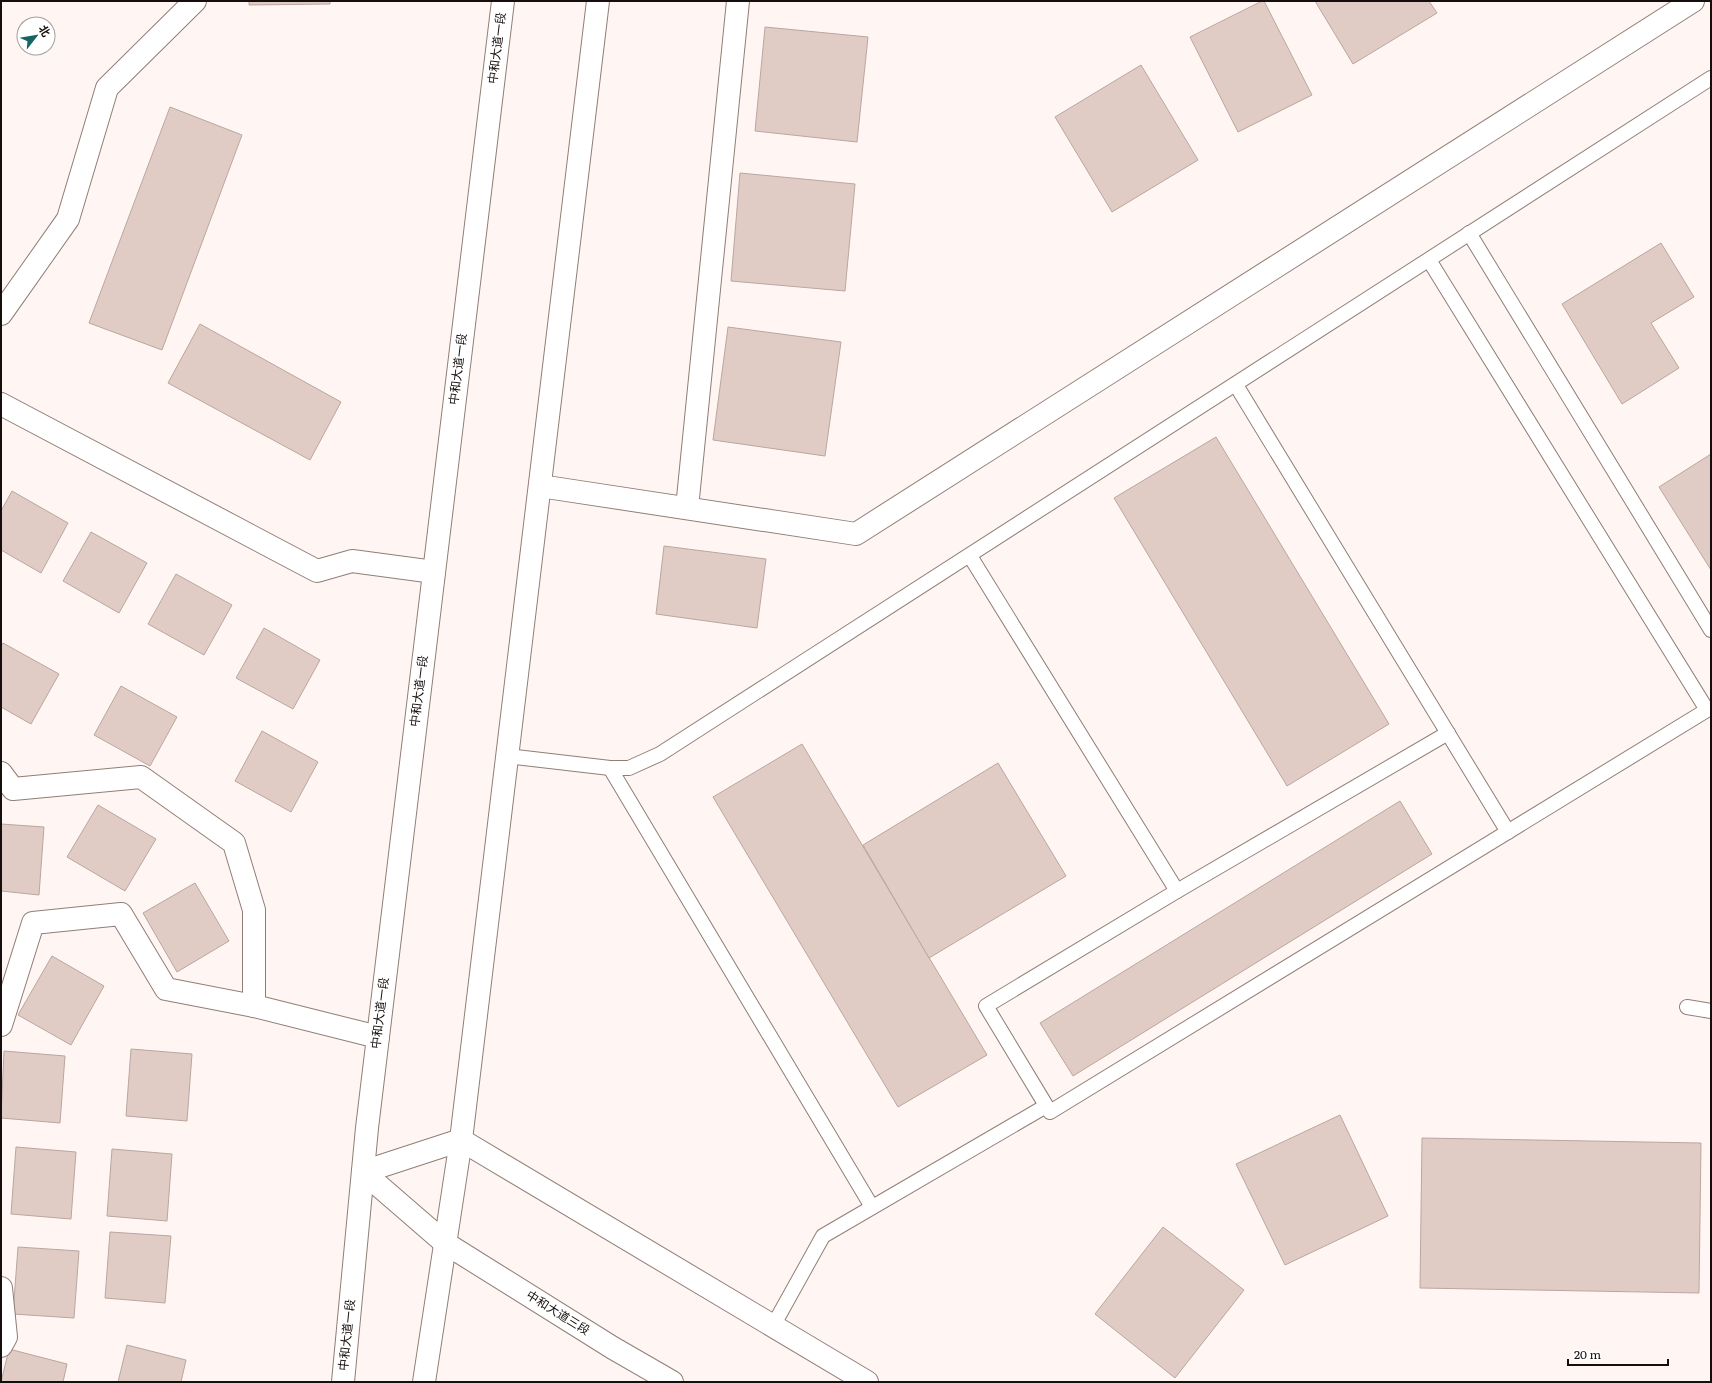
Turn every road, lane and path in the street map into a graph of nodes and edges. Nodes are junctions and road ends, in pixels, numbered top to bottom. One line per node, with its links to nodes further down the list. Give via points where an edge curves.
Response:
1 (195, 1): 9 (main road, via 106,88 68,219)
2 (503, 1): 15 (main road, 中和大道一段)
3 (598, 1): 12 (main road)
4 (738, 1): 13 (main road)
5 (1693, 1): 13 (main road, via 856,534)
6 (1711, 78): 7 (lane)
7 (1469, 233): 8 (lane); 16 (lane)
8 (1429, 260): 10 (lane); 21 (lane, via 1707,710)
9 (1, 314)
10 (1236, 385): 14 (lane); 17 (lane)
11 (1, 404): 15 (main road, via 317,571 352,561)
12 (540, 486): 13 (main road); 18 (main road)
13 (688, 508)
14 (970, 556): 19 (lane, via 660,754 629,768); 22 (lane)
15 (434, 572): 27 (main road, 中和大道一段)
16 (1711, 630)
17 (1448, 733): 21 (lane); 22 (lane)
18 (507, 756): 19 (lane); 29 (main road)
19 (610, 768): 31 (lane)
20 (5, 786): 23 (main road, via 140,777 234,843 254,910)
21 (1508, 832): 28 (lane, via 1050,1112)
22 (1177, 891): 28 (lane, via 986,1006)
23 (254, 1006): 26 (main road, via 166,989 121,914 33,923); 27 (main road)
24 (1687, 1007): 25 (lane)
25 (1711, 1011)
26 (1, 1025)
27 (378, 1037): 30 (main road, 中和大道一段)
28 (1046, 1106): 31 (lane)
29 (461, 1140): 30 (main road); 32 (main road); 34 (main road)
30 (363, 1172): 32 (main road, 中和大道三段); 36 (main road, 中和大道一段)
31 (872, 1207): 34 (lane, via 823,1236)
32 (445, 1243): 37 (main road); 38 (main road, 中和大道三段)
33 (1, 1288): 35 (main road, via 6,1337)
34 (773, 1326): 39 (main road)
35 (1, 1346)
36 (343, 1382)
37 (424, 1382)
38 (672, 1382)
39 (867, 1382)

